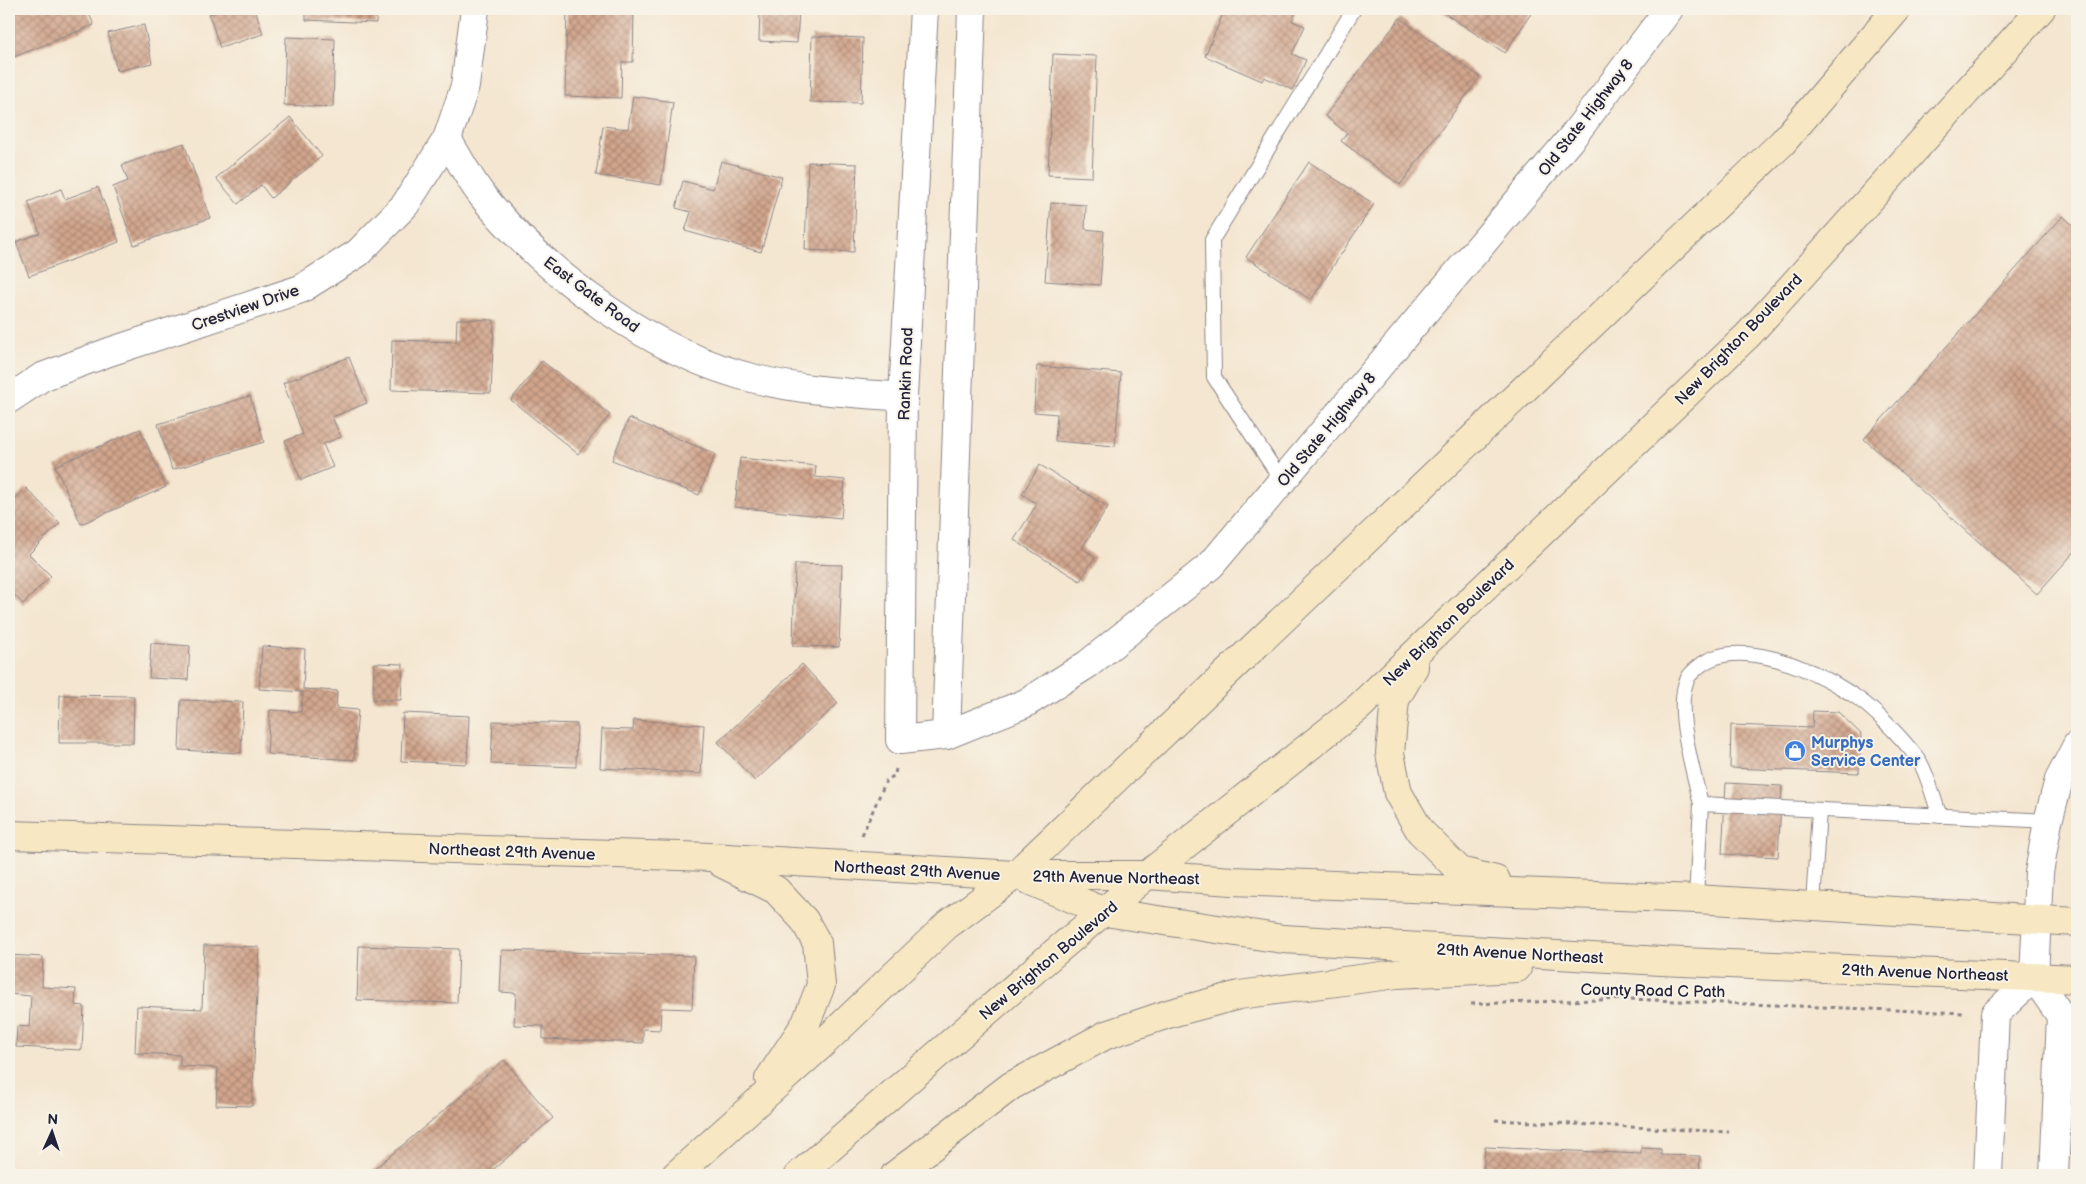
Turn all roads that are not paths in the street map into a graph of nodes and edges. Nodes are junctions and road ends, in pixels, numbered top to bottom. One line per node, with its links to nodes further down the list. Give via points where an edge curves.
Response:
1 (475, 9): 8 (street, Crestview Drive, via 464,86)
2 (924, 9): 9 (street, Rankin Road)
3 (972, 9): 13 (street)
4 (1354, 9): 11 (lane, via 1212,240 1214,377)
5 (1669, 9): 11 (street, Old State Highway 8, via 1574,136)
6 (1897, 9): 22 (main road, via 1782,143)
7 (2041, 9): 12 (main road, New Brighton Boulevard, via 1748,335)
8 (447, 139): 9 (street, East Gate Road, via 480,192 521,240 626,323 689,357 756,379 826,391); 10 (street, Crestview Drive, via 405,205 358,253 301,289 42,377)
9 (903, 397): 14 (street, Rankin Road)
10 (9, 399)
11 (1282, 481): 13 (street, Old State Highway 8, via 1211,565 1088,664 1026,704)
12 (1431, 639): 23 (main road, New Brighton Boulevard, via 1359,707); 24 (main road, via 1395,700 1390,753 1398,793 1420,831 1460,871)
13 (946, 735): 14 (street, Old State Highway 8)
14 (900, 740)
15 (2077, 745): 19 (street, via 2059,780)
16 (1701, 804): 17 (lane); 18 (lane, via 1683,714 1688,677 1705,661 1732,653 1753,654 1801,668 1851,693 1892,729 1919,761); 25 (lane)
17 (1819, 810): 18 (lane); 26 (lane)
18 (1940, 816): 19 (lane)
19 (2048, 821): 28 (street, via 2039,873)
20 (9, 835): 21 (main road, Northeast 29th Avenue)
21 (711, 858): 22 (main road, Northeast 29th Avenue); 33 (main road, via 776,890 804,920 817,943 821,985 806,1023)
22 (1016, 875): 23 (main road, 29th Avenue Northeast); 27 (main road, 29th Avenue Northeast); 33 (main road, via 946,926)
23 (1147, 876): 24 (main road, 29th Avenue Northeast); 27 (main road, New Brighton Boulevard)
24 (1551, 893): 25 (main road, 29th Avenue Northeast)
25 (1696, 899): 26 (main road, 29th Avenue Northeast)
26 (1813, 905): 28 (main road, 29th Avenue Northeast)
27 (1105, 912): 30 (main road, 29th Avenue Northeast, via 1283,939); 35 (main road, New Brighton Boulevard)
28 (2037, 920): 29 (main road, 29th Avenue Northeast); 31 (street)
29 (2077, 922)
30 (1661, 961): 31 (main road, 29th Avenue Northeast); 36 (main road, via 1397,974 1239,995 1170,1013 1106,1034 1011,1086)
31 (2034, 977): 32 (main road, 29th Avenue Northeast); 37 (street, via 1995,1014); 38 (street, via 2061,1016)
32 (2077, 979)
33 (748, 1110): 34 (main road)
34 (676, 1175)
35 (799, 1175)
36 (895, 1175)
37 (1988, 1175)
38 (2054, 1175)

